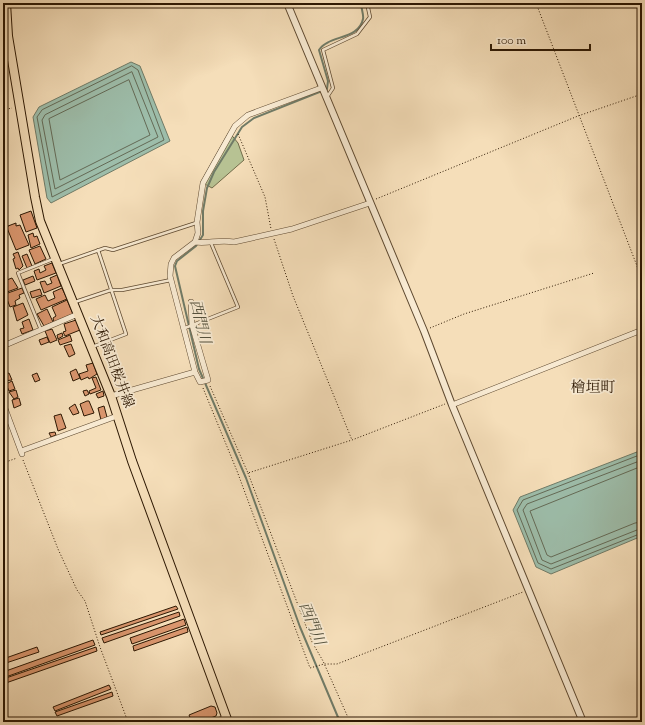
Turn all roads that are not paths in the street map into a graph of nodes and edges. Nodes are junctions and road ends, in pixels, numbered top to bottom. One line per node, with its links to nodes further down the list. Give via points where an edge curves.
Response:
1 (6, 3): 11 (main road, 大和高田桜井線, via 8,36 35,197 40,221)
2 (287, 3): 4 (street)
3 (367, 3): 5 (lane, via 370,17 357,34 323,50 333,88)
4 (322, 88): 5 (street); 7 (street, via 248,115 234,128 203,183)
5 (326, 99): 6 (street)
6 (370, 204): 9 (street, via 292,228 234,242 224,240); 26 (street)
7 (197, 222): 8 (street, via 198,233); 10 (lane, via 113,250)
8 (195, 242): 9 (street); 12 (street, via 174,258 171,264)
9 (211, 243): 17 (lane, via 238,308)
10 (98, 250): 11 (lane); 13 (lane)
11 (57, 261): 15 (main road, 大和高田桜井線); 19 (lane, via 18,273)
12 (171, 279): 13 (lane); 18 (street)
13 (111, 290): 15 (lane); 22 (lane, via 126,334)
14 (191, 302): 17 (street)
15 (74, 303): 16 (main road, 大和高田桜井線)
16 (78, 314): 19 (street); 22 (main road, 大和高田桜井線)
17 (192, 325): 18 (lane); 23 (street, via 208,380 200,382)
18 (185, 328): 23 (street)
19 (41, 330): 21 (street)
20 (642, 330): 26 (street)
21 (3, 346)
22 (91, 347): 24 (main road, 大和高田桜井線)
23 (196, 372): 24 (street)
24 (111, 396): 27 (main road, 大和高田桜井線)
25 (3, 403): 27 (street, via 21,453)
26 (452, 403): 30 (street)
27 (118, 416): 28 (main road, 大和高田桜井線)
28 (227, 719): 29 (street)
29 (214, 722)
30 (583, 722)

